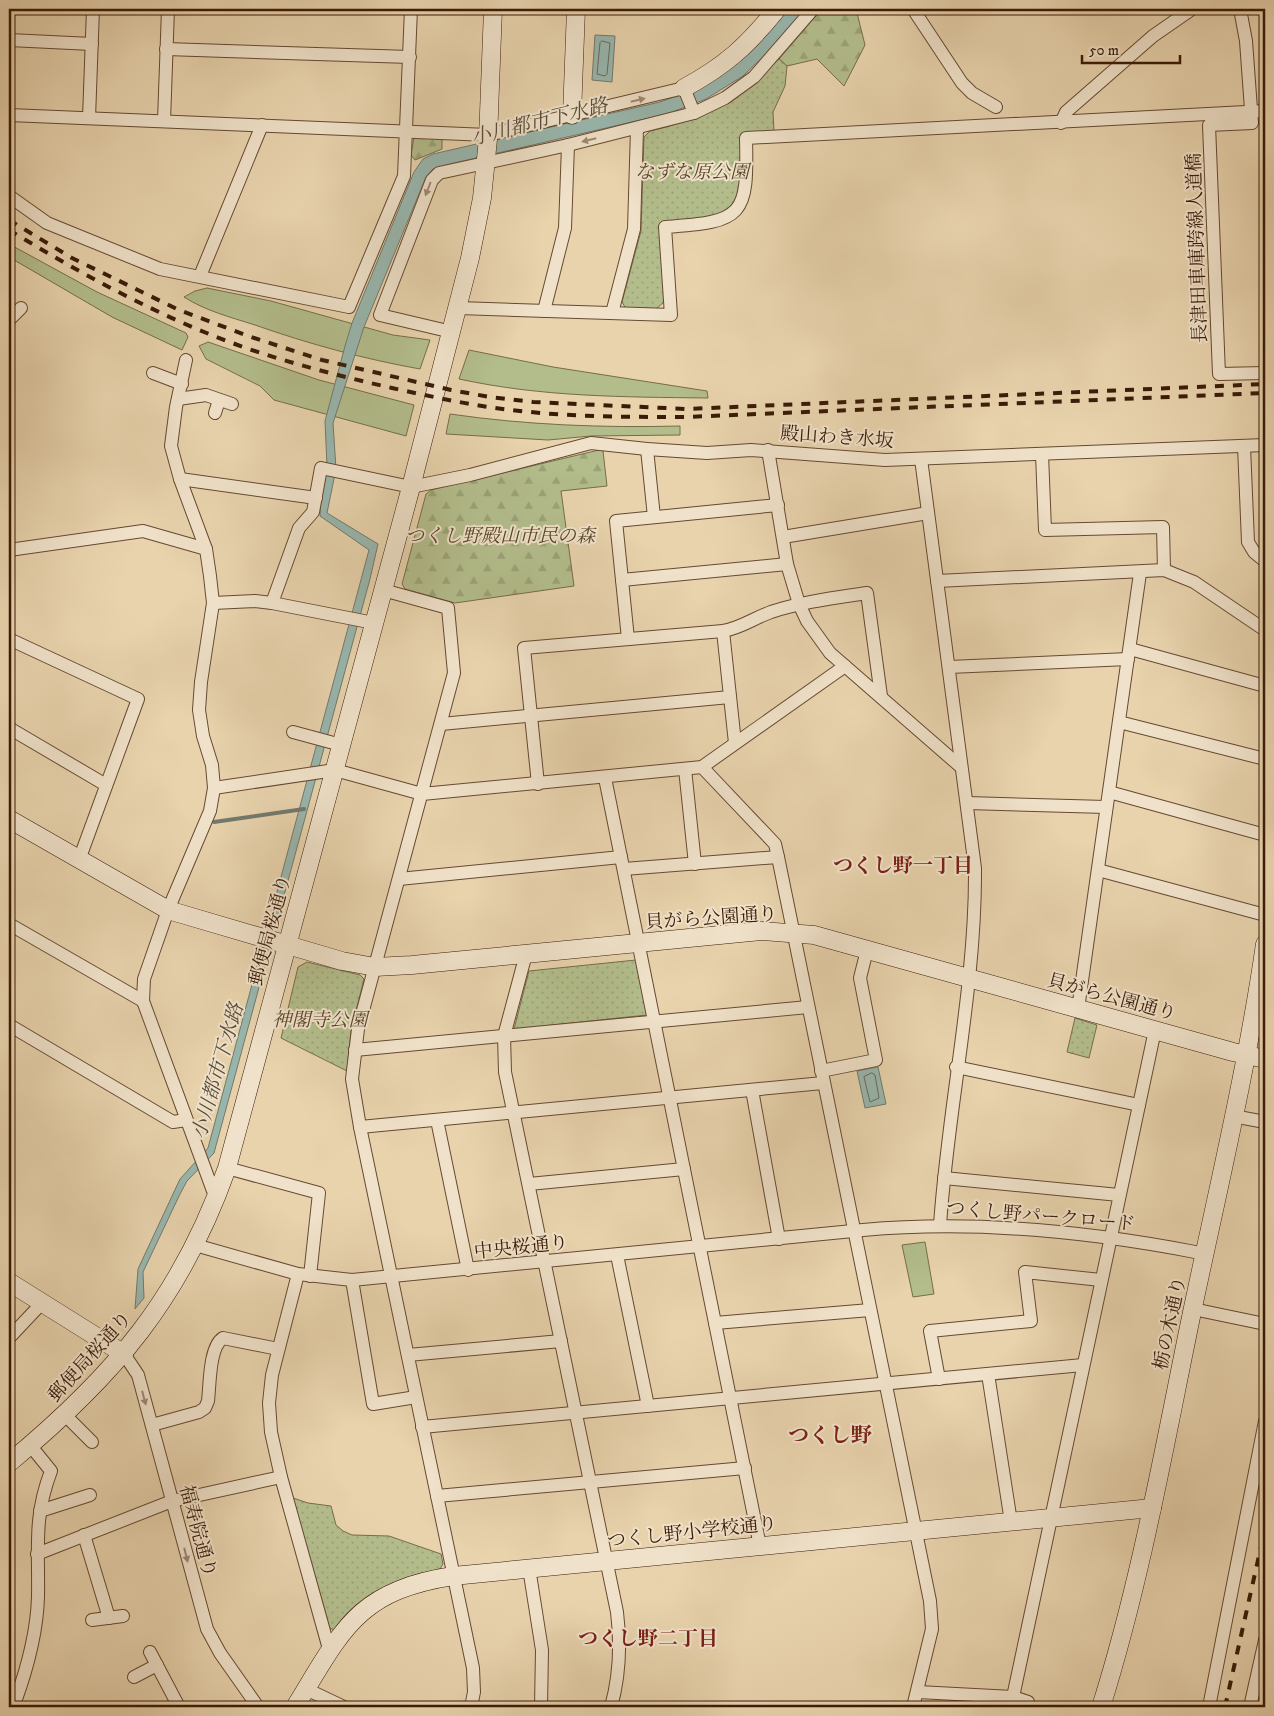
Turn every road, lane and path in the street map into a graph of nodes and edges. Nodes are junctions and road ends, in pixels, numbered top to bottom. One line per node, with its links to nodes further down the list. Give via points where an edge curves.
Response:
1 (93, 9): 12 (street)
2 (168, 9): 13 (street)
3 (411, 9): 14 (street)
4 (493, 9): 28 (street, 郵便局桜通り)
5 (576, 9): 20 (street)
6 (777, 9): 15 (street, via 738,53 714,72)
7 (813, 9): 18 (street, via 754,77 725,98)
8 (913, 9): 16 (street, via 962,83)
9 (1192, 9): 24 (street, via 1153,36 1066,112)
10 (1240, 9): 21 (street, via 1246,41)
11 (9, 40): 12 (street)
12 (92, 44): 22 (street)
13 (166, 49): 14 (street); 23 (street)
14 (410, 57): 27 (street)
15 (684, 88): 18 (street); 20 (street, one-way to 15)
16 (996, 107)
17 (1265, 111): 21 (street)
18 (694, 112): 26 (street)
19 (9, 115): 22 (street)
20 (572, 115): 28 (street)
21 (1250, 117): 24 (street); 40 (street, 長津田車庫跨線人道橋, via 1209,125 1219,374)
22 (88, 118): 23 (street)
23 (164, 121): 25 (street)
24 (1061, 122): 36 (street, via 746,138 747,184 744,197 730,215 710,224 665,227 671,315)
25 (262, 125): 27 (street); 32 (street)
26 (637, 129): 29 (street, one-way to 29); 36 (street, via 634,229)
27 (406, 131): 28 (street); 32 (street, via 404,176 349,307)
28 (488, 137): 30 (street, 郵便局桜通り)
29 (568, 145): 30 (street); 35 (street, via 565,228)
30 (486, 161): 34 (street, 郵便局桜通り, via 477,224); 38 (street, one-way to 38, via 439,173 432,180 380,315)
31 (9, 196): 32 (street, via 47,223 160,269)
32 (200, 276)
33 (21, 308): 37 (street)
34 (458, 308): 35 (street); 38 (street, 郵便局桜通り)
35 (544, 311): 36 (street)
36 (612, 313)
37 (9, 320)
38 (452, 332): 54 (street, 郵便局桜通り)
39 (186, 360): 42 (street)
40 (1260, 373)
41 (153, 374): 42 (street)
42 (182, 384): 43 (street)
43 (178, 399): 44 (street, via 206,395); 53 (street, via 171,446)
44 (219, 400): 45 (street); 46 (street)
45 (232, 404)
46 (215, 413)
47 (1265, 444): 48 (street, 殿山わき水坂)
48 (1244, 446): 51 (street, 殿山わき水坂); 62 (street, via 1248,542)
49 (646, 449): 50 (street, 殿山わき水坂, via 707,453); 54 (street, 殿山わき水坂, via 591,443); 58 (street)
50 (768, 450): 52 (street, 殿山わき水坂, via 885,460); 56 (street)
51 (1042, 454): 52 (street, 殿山わき水坂); 64 (street, via 1045,530 1163,527)
52 (921, 459): 57 (street)
53 (180, 479): 55 (street); 60 (street)
54 (411, 487): 55 (street, via 321,468); 68 (street, 郵便局桜通り)
55 (316, 498): 70 (street, via 312,512 300,528)
56 (778, 505): 58 (street); 59 (street)
57 (928, 513): 59 (street); 67 (street)
58 (654, 517): 66 (street, via 616,521)
59 (783, 537): 63 (street)
60 (206, 549): 61 (street, via 142,530); 69 (street)
61 (9, 550)
62 (1265, 562)
63 (787, 564): 66 (street); 71 (street)
64 (1164, 570): 65 (street); 73 (street, via 1194,582)
65 (1140, 573): 67 (street); 77 (street)
66 (622, 580): 76 (street)
67 (937, 581): 79 (street)
68 (383, 590): 72 (street, 郵便局桜通り); 85 (street, via 448,608 454,673)
69 (213, 603): 70 (street); 98 (street, via 199,710)
70 (272, 603): 72 (street)
71 (799, 604): 74 (street); 78 (street, via 821,641); 81 (street, via 867,593)
72 (374, 623): 88 (street, 郵便局桜通り)
73 (1265, 630)
74 (723, 631): 76 (street); 82 (street)
75 (9, 639): 97 (street, via 138,699)
76 (628, 639): 83 (street, via 524,648)
77 (1129, 654): 79 (street); 80 (street); 84 (street)
78 (845, 666): 81 (street); 89 (street)
79 (949, 667): 92 (street)
80 (1265, 686)
81 (881, 696): 92 (street)
82 (730, 697): 83 (street); 89 (street)
83 (530, 715): 85 (street); 96 (street)
84 (1119, 722): 90 (street); 99 (street)
85 (440, 724): 100 (street)
86 (9, 728): 97 (street)
87 (293, 732): 88 (street)
88 (329, 742): 94 (street, 郵便局桜通り)
89 (734, 743): 91 (street)
90 (1265, 759)
91 (702, 767): 93 (street); 105 (street, via 774,844)
92 (961, 767): 101 (street)
93 (685, 769): 95 (street); 108 (street)
94 (334, 770): 98 (street); 100 (street); 117 (street, 郵便局桜通り)
95 (605, 778): 96 (street); 107 (street)
96 (538, 784): 100 (street)
97 (106, 785): 106 (street)
98 (214, 788): 111 (street, via 210,811)
99 (1109, 792): 102 (street); 104 (street)
100 (422, 794): 110 (street)
101 (967, 803): 102 (street); 121 (street, via 975,868 975,912)
102 (1106, 807): 109 (street)
103 (9, 819): 106 (street, 貝がら公園通り)
104 (1265, 835)
105 (778, 857): 108 (street); 114 (street)
106 (79, 860): 111 (street, 貝がら公園通り)
107 (622, 863): 108 (street); 110 (street); 115 (street)
108 (695, 864)
109 (1098, 870): 112 (street); 124 (street)
110 (399, 879): 120 (street)
111 (168, 910): 117 (street, 貝がら公園通り); 122 (street, via 144,979)
112 (1265, 915)
113 (9, 924): 122 (street)
114 (792, 932): 115 (street, 貝がら公園通り, via 761,931); 118 (street, 貝がら公園通り); 123 (street)
115 (639, 943): 119 (street, 貝がら公園通り); 125 (street)
116 (1265, 944): 130 (street, 栃の木通り)
117 (287, 945): 120 (street, 貝がら公園通り); 143 (street, 郵便局桜通り)
118 (867, 950): 121 (street, 貝がら公園通り); 133 (street, via 860,978 876,1060)
119 (526, 954): 120 (street, 貝がら公園通り); 128 (street)
120 (375, 967): 129 (street)
121 (968, 979): 124 (street, 貝がら公園通り); 132 (street)
122 (143, 1001): 139 (street)
123 (808, 1007): 125 (street); 133 (street)
124 (1078, 1009): 127 (street, 貝がら公園通り)
125 (654, 1022): 128 (street); 135 (street)
126 (9, 1026): 139 (street, via 173,1122)
127 (1155, 1030): 130 (street, 貝がら公園通り); 136 (street)
128 (504, 1036): 129 (street); 137 (street, via 505,1072)
129 (355, 1050): 142 (street, via 352,1079)
130 (1246, 1055): 131 (street, 貝がら公園通り); 138 (street, 栃の木通り)
131 (1265, 1059)
132 (956, 1067): 136 (street); 145 (street)
133 (822, 1077): 134 (street); 150 (street)
134 (752, 1090): 135 (street); 151 (street)
135 (670, 1098): 137 (street); 144 (street)
136 (1139, 1105): 147 (street)
137 (514, 1113): 140 (street); 146 (street)
138 (1233, 1116): 141 (street); 165 (street, 栃の木通り)
139 (186, 1120): 148 (street)
140 (437, 1120): 142 (street); 158 (street)
141 (1265, 1122)
142 (360, 1127): 160 (street)
143 (227, 1168): 148 (street, 郵便局桜通り); 159 (street, via 319,1193)
144 (684, 1169): 146 (street); 154 (street)
145 (944, 1178): 147 (street); 149 (street)
146 (529, 1184): 157 (street)
147 (1120, 1195): 152 (street)
148 (216, 1200): 153 (street, 郵便局桜通り)
149 (940, 1225): 150 (street, つくし野パークロード); 152 (street, つくし野パークロード, via 982,1225)
150 (854, 1231): 151 (street, 中央桜通り); 166 (street)
151 (779, 1239): 154 (street, 中央桜通り)
152 (1109, 1243): 155 (street, つくし野パークロード); 162 (street)
153 (195, 1245): 159 (street, 中央桜通り); 172 (street, 郵便局桜通り, via 157,1310)
154 (700, 1246): 156 (street, 中央桜通り); 167 (street)
155 (1195, 1252)
156 (617, 1255): 157 (street, 中央桜通り); 180 (street)
157 (545, 1262): 158 (street, 中央桜通り); 170 (street)
158 (468, 1270): 160 (street, 中央桜通り)
159 (304, 1275): 161 (street, 中央桜通り); 171 (street)
160 (392, 1277): 161 (street, 中央桜通り); 173 (street)
161 (352, 1280): 178 (street, via 373,1404)
162 (1101, 1280): 174 (street); 176 (street, via 1025,1272 1031,1321 930,1331)
163 (9, 1282): 164 (street)
164 (42, 1303): 169 (street); 172 (street)
165 (1193, 1309): 168 (street); 195 (street, 栃の木通り)
166 (870, 1310): 167 (street); 177 (street)
167 (715, 1323): 179 (street)
168 (1265, 1324)
169 (9, 1338)
170 (561, 1341): 173 (street); 181 (street)
171 (278, 1349): 184 (street, via 223,1338 218,1341 205,1408); 190 (street, via 269,1403 273,1446)
172 (124, 1354): 182 (street, 郵便局桜通り); 184 (street, 福寿院通り, one-way to 184, via 138,1375)
173 (408, 1355): 178 (street)
174 (1083, 1365): 175 (street); 197 (street)
175 (988, 1374): 176 (street); 198 (street)
176 (939, 1378): 177 (street)
177 (885, 1384): 179 (street); 199 (street)
178 (416, 1397): 185 (street)
179 (730, 1398): 180 (street); 189 (street)
180 (648, 1406): 181 (street)
181 (576, 1413): 185 (street); 191 (street)
182 (66, 1415): 186 (street); 187 (street, 郵便局桜通り)
183 (1265, 1421): 228 (street)
184 (152, 1425): 194 (street, 福寿院通り)
185 (422, 1427): 193 (street)
186 (92, 1442)
187 (30, 1445): 188 (street, 郵便局桜通り); 196 (street, via 51,1471 42,1493)
188 (9, 1463)
189 (745, 1468): 191 (street); 201 (street)
190 (281, 1477): 194 (street); 210 (street)
191 (591, 1482): 193 (street); 203 (street)
192 (90, 1495): 196 (street)
193 (437, 1496): 205 (street)
194 (172, 1501): 200 (street); 220 (street, 福寿院通り, one-way to 220, via 207,1628 220,1653)
195 (1152, 1508): 197 (street, つくし野小学校通り); 227 (street, 栃の木通り, via 1130,1606)
196 (40, 1511): 202 (street)
197 (1052, 1518): 198 (street, つくし野小学校通り); 216 (street)
198 (1011, 1522): 199 (street, つくし野小学校通り)
199 (915, 1531): 201 (street, つくし野小学校通り); 215 (street, via 932,1615 932,1629)
200 (84, 1535): 202 (street); 207 (street)
201 (760, 1546): 203 (street, つくし野小学校通り)
202 (37, 1554): 217 (street, via 38,1598 30,1656)
203 (607, 1561): 204 (street, つくし野小学校通り); 225 (street, via 620,1639 616,1689)
204 (529, 1568): 205 (street, つくし野小学校通り); 224 (street, via 542,1650)
205 (452, 1576): 210 (street, つくし野小学校通り, via 413,1583 388,1594 365,1609); 223 (street, via 473,1668)
206 (123, 1616): 207 (street)
207 (109, 1618): 208 (street)
208 (92, 1620)
209 (1265, 1640): 229 (street)
210 (328, 1650): 214 (street, つくし野小学校通り)
211 (150, 1652): 212 (street)
212 (157, 1665): 213 (street); 219 (street)
213 (134, 1677)
214 (306, 1689): 221 (street, つくし野小学校通り); 222 (street)
215 (918, 1692): 216 (street); 226 (street)
216 (1013, 1697): 218 (street)
217 (15, 1702)
218 (1028, 1702)
219 (179, 1707)
220 (258, 1707)
221 (294, 1707)
222 (344, 1707)
223 (471, 1707)
224 (541, 1707)
225 (611, 1707)
226 (913, 1707)
227 (1100, 1707)
228 (1210, 1707)
229 (1250, 1707)

